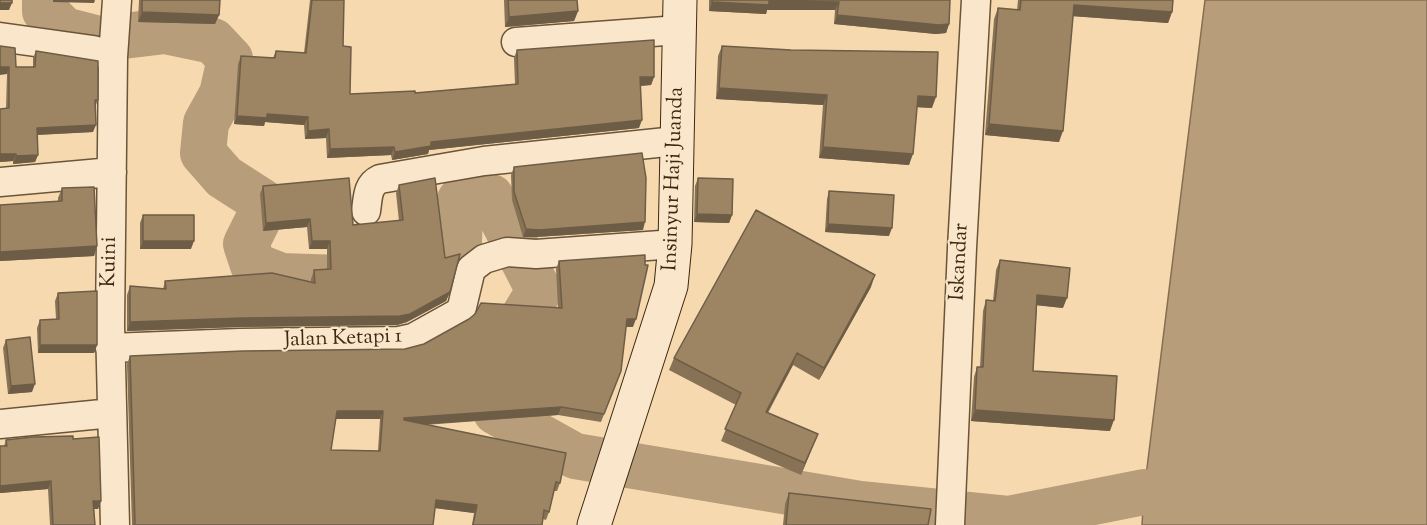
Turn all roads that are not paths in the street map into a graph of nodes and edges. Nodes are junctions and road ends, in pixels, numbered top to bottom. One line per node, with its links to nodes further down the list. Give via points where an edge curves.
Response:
1 (976, 0): 17 (street, Iskandar)
2 (116, 9): 6 (street, Kuini)
3 (679, 15): 5 (street); 7 (street, Insinyur Haji Juanda)
4 (0, 37): 6 (street)
5 (516, 42)
6 (113, 53): 8 (street, Kuini)
7 (676, 141): 10 (street, via 484,161 380,180 370,188); 11 (street, Insinyur Haji Juanda)
8 (112, 171): 9 (street); 12 (street, Kuini)
9 (0, 182)
10 (366, 211)
11 (675, 244): 12 (street, Jalan Ketapi 1, via 536,254 507,252 484,259 476,263 468,276 458,313 413,338); 16 (street, Insinyur Haji Juanda, via 667,301)
12 (110, 348): 13 (street, Kuini)
13 (112, 413): 14 (street); 15 (street, Kuini)
14 (0, 424)
15 (115, 525)
16 (594, 525)
17 (950, 525)

